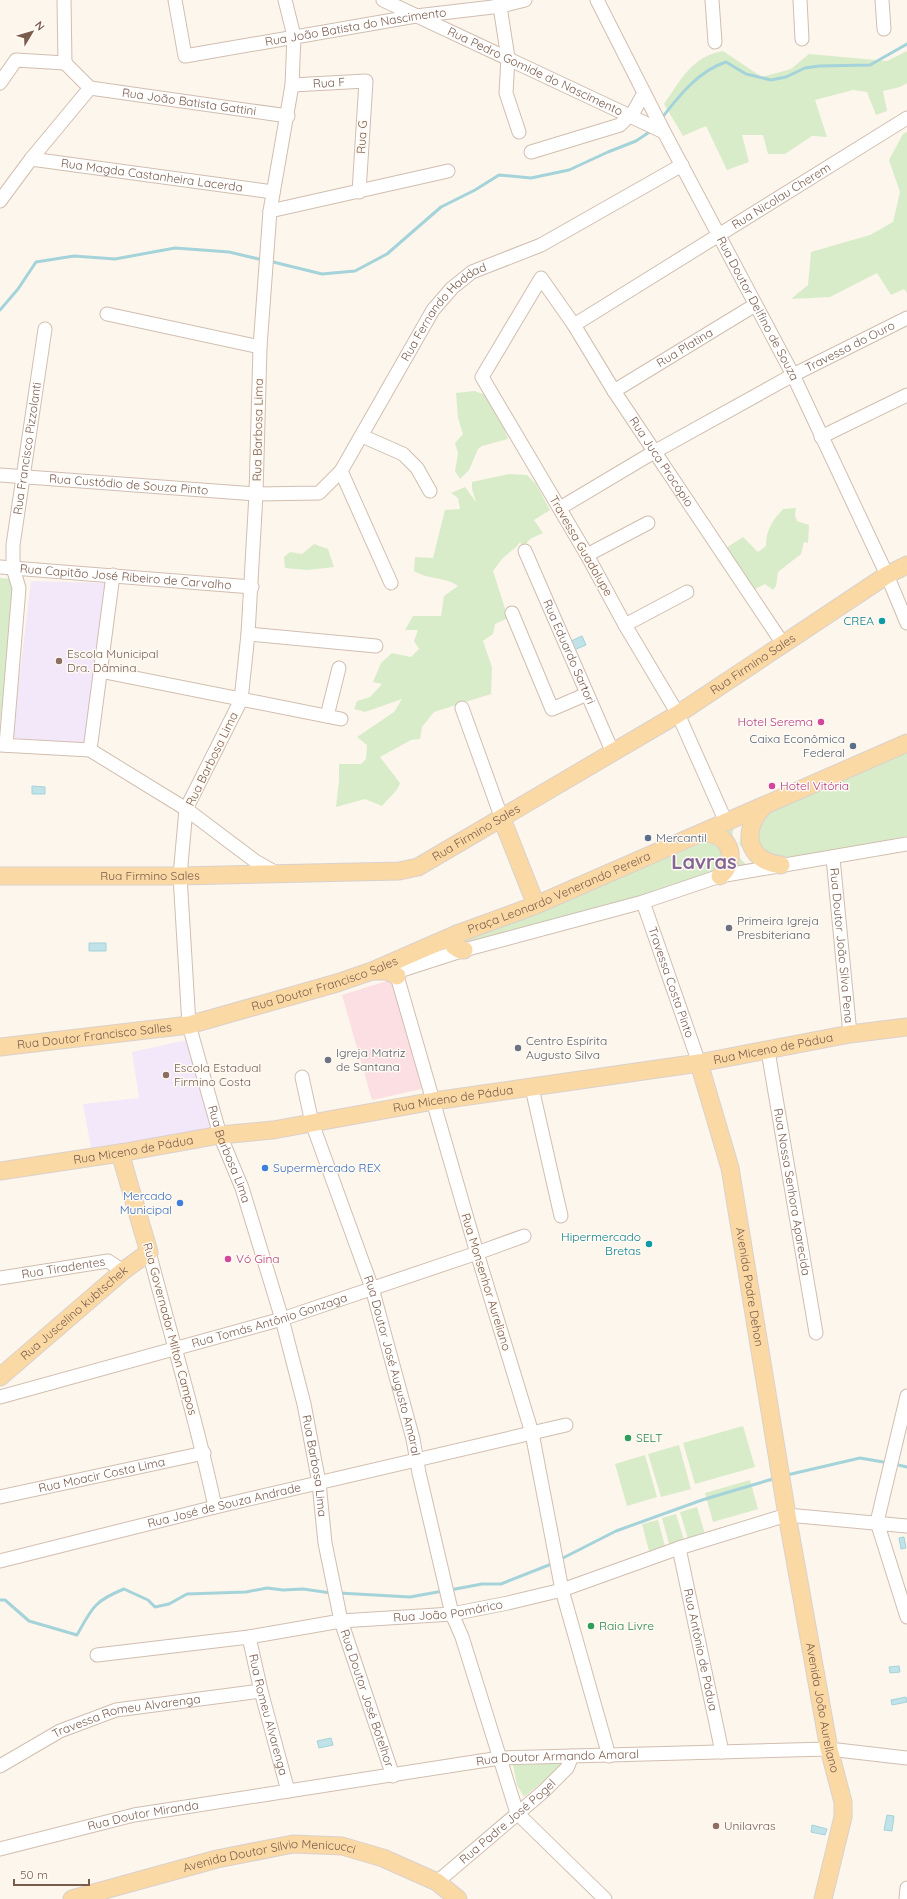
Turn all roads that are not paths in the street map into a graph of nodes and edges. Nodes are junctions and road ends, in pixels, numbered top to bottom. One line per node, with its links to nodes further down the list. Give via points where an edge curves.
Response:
1 (64, 0): 20 (street)
2 (175, 0): 16 (street, Rua João Batista do Nascimento, via 185,56)
3 (285, 0): 16 (street, Rua Barbosa Lima)
4 (525, 0): 10 (street, Rua João Batista do Nascimento)
5 (597, 0): 25 (street, Rua Doutor Delfino de Souza)
6 (712, 0): 18 (street)
7 (800, 0): 17 (street)
8 (882, 0): 15 (street)
9 (389, 1): 12 (street, Rua Pedro Gomide do Nascimento); 13 (street)
10 (500, 3): 11 (street, Rua João Batista do Nascimento); 19 (street)
11 (440, 14): 12 (street, Rua João Batista do Nascimento); 14 (street, via 438,19)
12 (416, 16): 13 (street, Rua João Batista do Nascimento); 14 (street, Rua Pedro Gomide do Nascimento)
13 (396, 20): 16 (street, Rua João Batista do Nascimento)
14 (441, 27): 19 (street, Rua Pedro Gomide do Nascimento)
15 (884, 29)
16 (294, 36): 23 (street, Rua Barbosa Lima)
17 (802, 39)
18 (715, 42)
19 (508, 58): 27 (street, Rua Pedro Gomide do Nascimento); 29 (street, via 506,93)
20 (65, 63): 22 (street, via 16,60); 24 (street)
21 (366, 81): 23 (street, Rua F); 36 (street, Rua G)
22 (0, 84)
23 (292, 85): 26 (street, Rua Barbosa Lima)
24 (90, 88): 26 (street, Rua João Batista Gattini); 32 (street)
25 (644, 93): 27 (street); 30 (street, Rua Doutor Delfino de Souza)
26 (288, 116): 35 (street, Rua Barbosa Lima)
27 (630, 117): 30 (street, Rua Pedro Gomide do Nascimento); 31 (street, via 620,125)
28 (907, 118): 39 (street, Rua Nicolau Cherem)
29 (520, 132)
30 (664, 132): 33 (street, Rua Doutor Delfino de Souza)
31 (531, 152)
32 (31, 159): 35 (street, Rua Magda Castanheira Lacerda); 37 (street)
33 (682, 165): 39 (street, Rua Doutor Delfino de Souza); 50 (street, Rua Fernando Haddad, via 541,245 472,272 452,288 433,310)
34 (448, 171): 36 (street)
35 (273, 192): 38 (street, Rua Barbosa Lima)
36 (359, 192): 38 (street)
37 (0, 201)
38 (270, 211): 46 (street, Rua Barbosa Lima)
39 (719, 235): 41 (street, Rua Doutor Delfino de Souza); 44 (street, Rua Nicolau Cherem)
40 (541, 278): 44 (street, Rua Juca Procópio); 58 (street, Travessa Guadalupe, via 482,377)
41 (755, 306): 47 (street, Rua Doutor Delfino de Souza); 48 (street, Rua Platina)
42 (107, 314): 46 (street)
43 (907, 318): 47 (street, Travessa do Ouro)
44 (574, 325): 48 (street, Rua Juca Procópio)
45 (45, 329): 55 (street, Rua Francisco Pizzolanti)
46 (260, 347): 57 (street, Rua Barbosa Lima)
47 (793, 375): 51 (street, Rua Doutor Delfino de Souza); 52 (street, Travessa do Ouro)
48 (614, 391): 52 (street, Rua Juca Procópio)
49 (907, 395): 51 (street)
50 (362, 436): 53 (street, Rua Fernando Haddad); 56 (street, via 403,454 417,468)
51 (821, 437): 65 (street, Rua Doutor Delfino de Souza)
52 (654, 452): 58 (street, Travessa do Ouro); 73 (street, Rua Juca Procópio)
53 (341, 471): 57 (street, Rua Fernando Haddad, via 319,493); 66 (street)
54 (0, 475): 55 (street, Rua Custódio de Souza Pinto)
55 (23, 477): 57 (street, Rua Custódio de Souza Pinto); 63 (street, Rua Francisco Pizzolanti, via 13,545)
56 (430, 491)
57 (256, 494): 67 (street, Rua Barbosa Lima)
58 (560, 508): 61 (street, Travessa Guadalupe)
59 (648, 523): 61 (street)
60 (525, 551): 77 (street, Rua Eduardo Sartori)
61 (587, 555): 71 (street, Travessa Guadalupe)
62 (907, 565): 65 (main road, Rua Firmino Sales)
63 (6, 568): 64 (street, Rua Capitão José Ribeiro de Carvalho); 84 (street, Rua Francisco Pizzolanti, via 19,588)
64 (113, 575): 67 (street, Rua Capitão José Ribeiro de Carvalho); 76 (street)
65 (887, 575): 70 (street, Rua Doutor Delfino de Souza); 73 (main road, Rua Firmino Sales)
66 (391, 583)
67 (252, 587): 72 (street, Rua Barbosa Lima)
68 (687, 592): 71 (street)
69 (512, 613): 77 (street, via 552,709)
70 (907, 623)
71 (625, 625): 80 (street, Travessa Guadalupe)
72 (248, 634): 74 (street); 78 (street, Rua Barbosa Lima)
73 (783, 644): 80 (main road, Rua Firmino Sales)
74 (376, 646)
75 (339, 668): 81 (street)
76 (100, 671): 78 (street); 85 (street)
77 (587, 694): 86 (street, Rua Eduardo Sartori)
78 (241, 700): 81 (street); 88 (street, Rua Barbosa Lima)
79 (462, 708): 89 (street)
80 (678, 714): 86 (main road, Rua Firmino Sales); 90 (street, Travessa Guadalupe)
81 (327, 716): 82 (street)
82 (341, 719)
83 (907, 743): 87 (main road, Praça Leonardo Venerando Pereira)
84 (3, 745): 85 (street)
85 (90, 750): 88 (street)
86 (613, 753): 89 (main road, Rua Firmino Sales)
87 (765, 805): 90 (main road, Praça Leonardo Venerando Pereira); 94 (main road, via 750,828 751,843 760,856)
88 (186, 809): 95 (street); 97 (street, Rua Barbosa Lima)
89 (502, 819): 95 (main road, Rua Firmino Sales, via 414,868 399,871 279,875); 100 (main road)
90 (726, 822): 91 (main road, Praça Leonardo Venerando Pereira)
91 (702, 833): 98 (main road, via 721,837 729,847 730,860 725,872); 100 (main road, Praça Leonardo Venerando Pereira)
92 (907, 844): 93 (street, Praça Leonardo Venerando Pereira)
93 (833, 858): 94 (street, Praça Leonardo Venerando Pereira); 107 (street, Rua Doutor João Silva Pena)
94 (781, 865): 98 (street, Praça Leonardo Venerando Pereira)
95 (253, 868): 97 (main road, Rua Firmino Sales)
96 (0, 876): 97 (main road, Rua Firmino Sales)
97 (180, 876): 105 (street, Rua Barbosa Lima)
98 (720, 876): 99 (street, Praça Leonardo Venerando Pereira)
99 (643, 902): 102 (street, Praça Leonardo Venerando Pereira); 110 (street, Travessa Costa Pinto)
100 (536, 904): 101 (main road, Praça Leonardo Venerando Pereira)
101 (457, 934): 102 (main road, via 453,939 454,946); 103 (main road, Rua Doutor Francisco Sales)
102 (464, 950): 104 (street, Rua Doutor Francisco Sales, via 402,970)
103 (372, 971): 104 (main road, via 387,971); 105 (main road, Rua Doutor Francisco Sales, via 290,998)
104 (397, 976): 113 (street, Rua Monsenhor Aureliano)
105 (188, 1025): 108 (main road, Rua Doutor Francisco Salles); 115 (street, Rua Barbosa Lima)
106 (907, 1027): 107 (main road, Rua Miceno de Pádua)
107 (850, 1034): 109 (main road, Rua Miceno de Pádua)
108 (0, 1047)
109 (768, 1051): 110 (main road, Rua Miceno de Pádua); 126 (street, Rua Nossa Senhora Aparecida)
110 (699, 1063): 112 (main road, Rua Miceno de Pádua); 137 (main road, Avenida Padre Dehon, via 730,1168)
111 (302, 1077): 114 (street, Rua Doutor José Augusto Amaral)
112 (532, 1088): 113 (main road, Rua Miceno de Pádua); 118 (street)
113 (434, 1101): 114 (main road, Rua Miceno de Pádua); 121 (street, Rua Monsenhor Aureliano)
114 (312, 1122): 115 (main road, Rua Miceno de Pádua, via 273,1130); 124 (street, Rua Doutor José Augusto Amaral)
115 (220, 1136): 116 (main road, Rua Miceno de Pádua); 125 (street, Rua Barbosa Lima, via 242,1188)
116 (120, 1153): 117 (main road, Rua Miceno de Pádua); 120 (main road, Rua Governador Milton Campos)
117 (0, 1170)
118 (561, 1216)
119 (524, 1236): 121 (street, Rua Tomás Antônio Gonzaga)
120 (149, 1252): 122 (main road, Rua Juscelino kubtschek); 127 (street, Rua Governador Milton Campos)
121 (476, 1253): 124 (street, Rua Tomás Antônio Gonzaga); 131 (street, Rua Monsenhor Aureliano)
122 (123, 1271): 123 (street, Rua Tiradentes, via 108,1261); 128 (main road, Rua Juscelino kubtschek)
123 (0, 1278)
124 (372, 1288): 125 (street, Rua Tomás Antônio Gonzaga); 133 (street, Rua Doutor José Augusto Amaral, via 411,1432)
125 (282, 1319): 127 (street, Rua Tomás Antônio Gonzaga); 134 (street, Rua Barbosa Lima, via 304,1404)
126 (816, 1333)
127 (174, 1350): 128 (street, Rua Tomás Antônio Gonzaga); 132 (street, Rua Governador Milton Campos)
128 (2, 1385)
129 (907, 1396): 138 (street)
130 (566, 1425): 131 (street, Rua José de Souza Andrade)
131 (532, 1433): 133 (street, Rua José de Souza Andrade); 142 (street, Rua Monsenhor Aureliano)
132 (204, 1452): 135 (street, Rua Moacir Costa Lima); 136 (street, Rua Governador Milton Campos)
133 (416, 1460): 134 (street, Rua José de Souza Andrade); 143 (street, Rua Doutor José Augusto Amaral)
134 (319, 1483): 136 (street, Rua José de Souza Andrade); 145 (street, Rua Barbosa Lima, via 325,1543)
135 (0, 1497)
136 (215, 1507): 141 (street, Rua José de Souza Andrade)
137 (787, 1515): 138 (street); 140 (street, Rua João Pomárico); 149 (main road, Avenida João Aureliano)
138 (877, 1522): 139 (street); 144 (street)
139 (907, 1526)
140 (679, 1548): 142 (street, Rua João Pomárico); 150 (street, Rua Antônio de Pádua)
141 (0, 1561)
142 (562, 1590): 143 (street, Rua João Pomárico); 152 (street, Rua Monsenhor Aureliano)
143 (452, 1614): 145 (street, Rua João Pomárico); 153 (street, Rua Doutor José Augusto Amaral, via 462,1637)
144 (907, 1617)
145 (342, 1621): 146 (street, Rua João Pomárico); 156 (street, Rua Doutor José Botelhor)
146 (248, 1637): 147 (street, Rua João Pomárico); 148 (street, Rua Romeu Alvarenga)
147 (97, 1655)
148 (261, 1691): 155 (street, Travessa Romeu Alvarenga, via 116,1710 60,1731); 157 (street, Rua Romeu Alvarenga)
149 (829, 1749): 150 (street, Rua Doutor Armando Amaral); 154 (street, Rua Doutor Armando Amaral); 165 (main road, Avenida João Aureliano, via 843,1802 843,1817)
150 (722, 1752): 152 (street, Rua Doutor Armando Amaral)
151 (572, 1756): 152 (street, Rua Doutor Armando Amaral); 153 (street, Rua Doutor Armando Amaral); 158 (street, Rua Padre José Pogel, via 567,1768)
152 (609, 1756)
153 (500, 1758): 156 (street, Rua Doutor Armando Amaral); 158 (street, Rua Doutor José Augusto Amaral)
154 (907, 1758)
155 (0, 1766)
156 (393, 1776): 157 (street, Rua Doutor Armando Amaral)
157 (288, 1791): 159 (street, Rua Doutor Miranda, via 134,1815)
158 (517, 1813): 160 (street, Rua Padre José Pogel); 164 (street)
159 (0, 1849)
160 (437, 1882): 162 (main road, Avenida Doutor Sílvio Menicucci, via 383,1858 342,1846 293,1844 216,1859); 163 (main road, Avenida Doutor Sílvio Menicucci)
161 (907, 1888): 166 (street)
162 (72, 1899)
163 (458, 1899)
164 (605, 1899)
165 (823, 1899)
166 (906, 1899)

